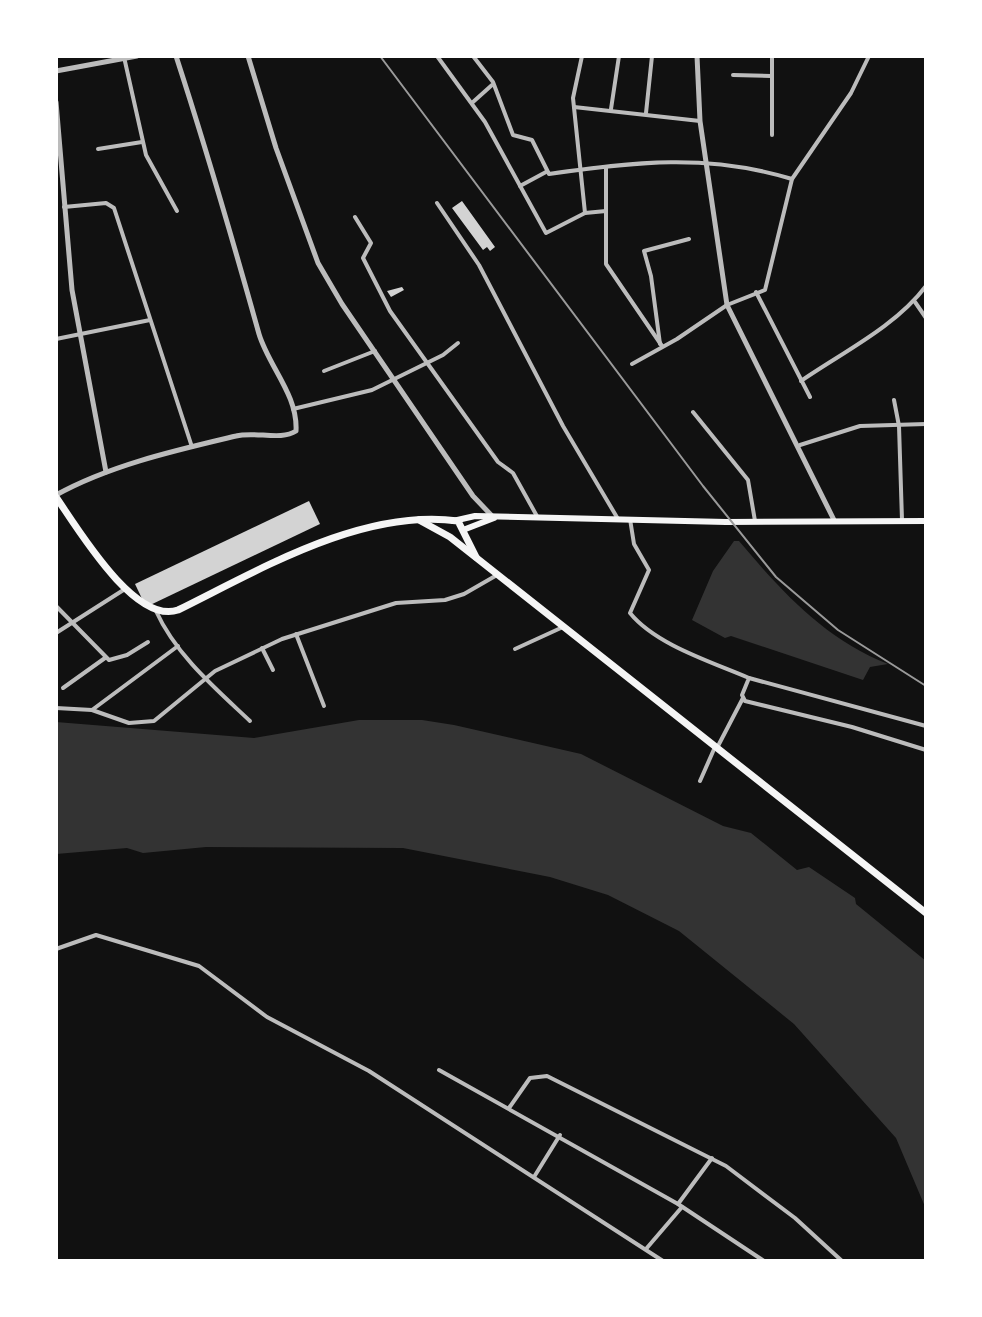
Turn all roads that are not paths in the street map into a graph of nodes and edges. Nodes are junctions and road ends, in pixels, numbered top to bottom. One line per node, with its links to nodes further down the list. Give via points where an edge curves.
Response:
1 (137, 56): 12 (street)
2 (176, 56): 58 (street, via 216,175 259,333)
3 (248, 56): 50 (street, via 314,254)
4 (437, 56): 18 (street)
5 (473, 56): 16 (street)
6 (582, 56): 19 (street)
7 (619, 56): 20 (street)
8 (652, 56): 21 (street)
9 (697, 56): 22 (street)
10 (772, 56): 15 (street)
11 (869, 56): 31 (street, via 851,93)
12 (124, 57): 13 (street); 24 (street)
13 (56, 71)
14 (733, 75): 15 (street)
15 (771, 76): 23 (street)
16 (493, 84): 18 (street); 30 (street, via 513,135 532,140)
17 (56, 102): 29 (street)
18 (473, 102): 32 (street)
19 (574, 107): 20 (street); 28 (street)
20 (611, 109): 21 (street)
21 (646, 114): 22 (street)
22 (700, 121): 26 (street)
23 (772, 135)
24 (142, 142): 25 (street); 35 (street)
25 (98, 149)
26 (707, 163): 27 (street, via 670,159); 31 (street); 43 (street)
27 (606, 167): 28 (street); 36 (street)
28 (580, 168): 30 (street); 37 (street)
29 (59, 169): 34 (street)
30 (547, 172): 32 (street)
31 (792, 179): 41 (street, via 765,288)
32 (520, 186): 37 (street, via 547,234)
33 (437, 203): 68 (street, via 479,265)
34 (64, 207): 45 (street, via 111,204); 46 (street)
35 (177, 211)
36 (606, 211): 37 (street); 49 (street, via 606,264)
37 (585, 213)
38 (355, 217): 51 (street, via 371,243 362,255 365,264 390,311)
39 (689, 239): 49 (street, via 644,251)
40 (926, 286): 42 (street)
41 (756, 292): 43 (street); 55 (street)
42 (915, 302): 44 (street); 55 (street)
43 (727, 305): 49 (street); 62 (street)
44 (926, 318)
45 (150, 320): 46 (street); 63 (street)
46 (79, 334): 47 (street); 64 (street)
47 (56, 339)
48 (458, 343): 51 (street)
49 (661, 345): 52 (street)
50 (375, 351): 53 (street); 54 (street)
51 (428, 360): 54 (street); 67 (street, via 498,462 513,473)
52 (632, 364)
53 (324, 371)
54 (395, 380): 58 (street); 66 (street, via 473,496)
55 (801, 381): 56 (street)
56 (810, 397)
57 (894, 400): 61 (street)
58 (293, 409): 63 (street, via 293,434 239,435)
59 (693, 412): 74 (street, via 748,480)
60 (926, 424): 61 (street)
61 (899, 426): 62 (street, via 860,426); 72 (street)
62 (800, 445): 71 (street)
63 (192, 447): 64 (street)
64 (106, 472): 65 (street)
65 (56, 496): 80 (highway)
66 (494, 518): 67 (main road); 73 (main road); 76 (main road)
67 (538, 518): 68 (main road)
68 (618, 519): 69 (main road)
69 (630, 519): 74 (main road); 93 (street, via 634,544 649,570 630,613 668,641)
70 (419, 520): 73 (highway); 77 (highway); 82 (highway, via 316,544 178,610)
71 (834, 520): 72 (main road); 74 (main road)
72 (902, 520): 75 (main road)
73 (453, 521): 76 (highway); 77 (highway, via 446,527)
74 (755, 521)
75 (926, 521)
76 (463, 530): 77 (highway); 78 (highway)
77 (450, 537): 78 (highway)
78 (477, 559): 79 (highway)
79 (497, 575): 84 (highway); 86 (street, via 445,600 396,603)
80 (126, 588): 82 (highway); 83 (street)
81 (56, 606): 83 (street)
82 (156, 611): 88 (street)
83 (72, 624): 85 (street); 91 (street)
84 (563, 627): 90 (street); 102 (highway)
85 (56, 633)
86 (296, 634): 89 (street); 97 (street)
87 (148, 642): 91 (street, via 127,655)
88 (178, 646): 94 (street); 99 (street)
89 (262, 648): 92 (street); 94 (street)
90 (515, 649)
91 (105, 658): 95 (street)
92 (273, 670)
93 (749, 678): 96 (street); 101 (street)
94 (207, 680): 99 (street, via 154,721 129,723); 100 (street)
95 (63, 688)
96 (743, 698): 102 (street); 103 (street)
97 (324, 706)
98 (56, 708): 99 (street)
99 (92, 710)
100 (250, 721)
101 (926, 726)
102 (716, 748): 104 (street); 105 (highway)
103 (926, 750)
104 (700, 781)
105 (926, 913)
106 (56, 949): 111 (street, via 87,935 103,936 199,966 267,1017 369,1071)
107 (439, 1070): 108 (street)
108 (509, 1108): 109 (street); 110 (street, via 530,1078 547,1076)
109 (560, 1135): 111 (street); 112 (street)
110 (712, 1158): 112 (street); 116 (street, via 795,1218)
111 (534, 1177): 113 (street)
112 (680, 1205): 113 (street); 115 (street)
113 (646, 1249): 114 (street)
114 (663, 1261)
115 (764, 1261)
116 (842, 1261)

